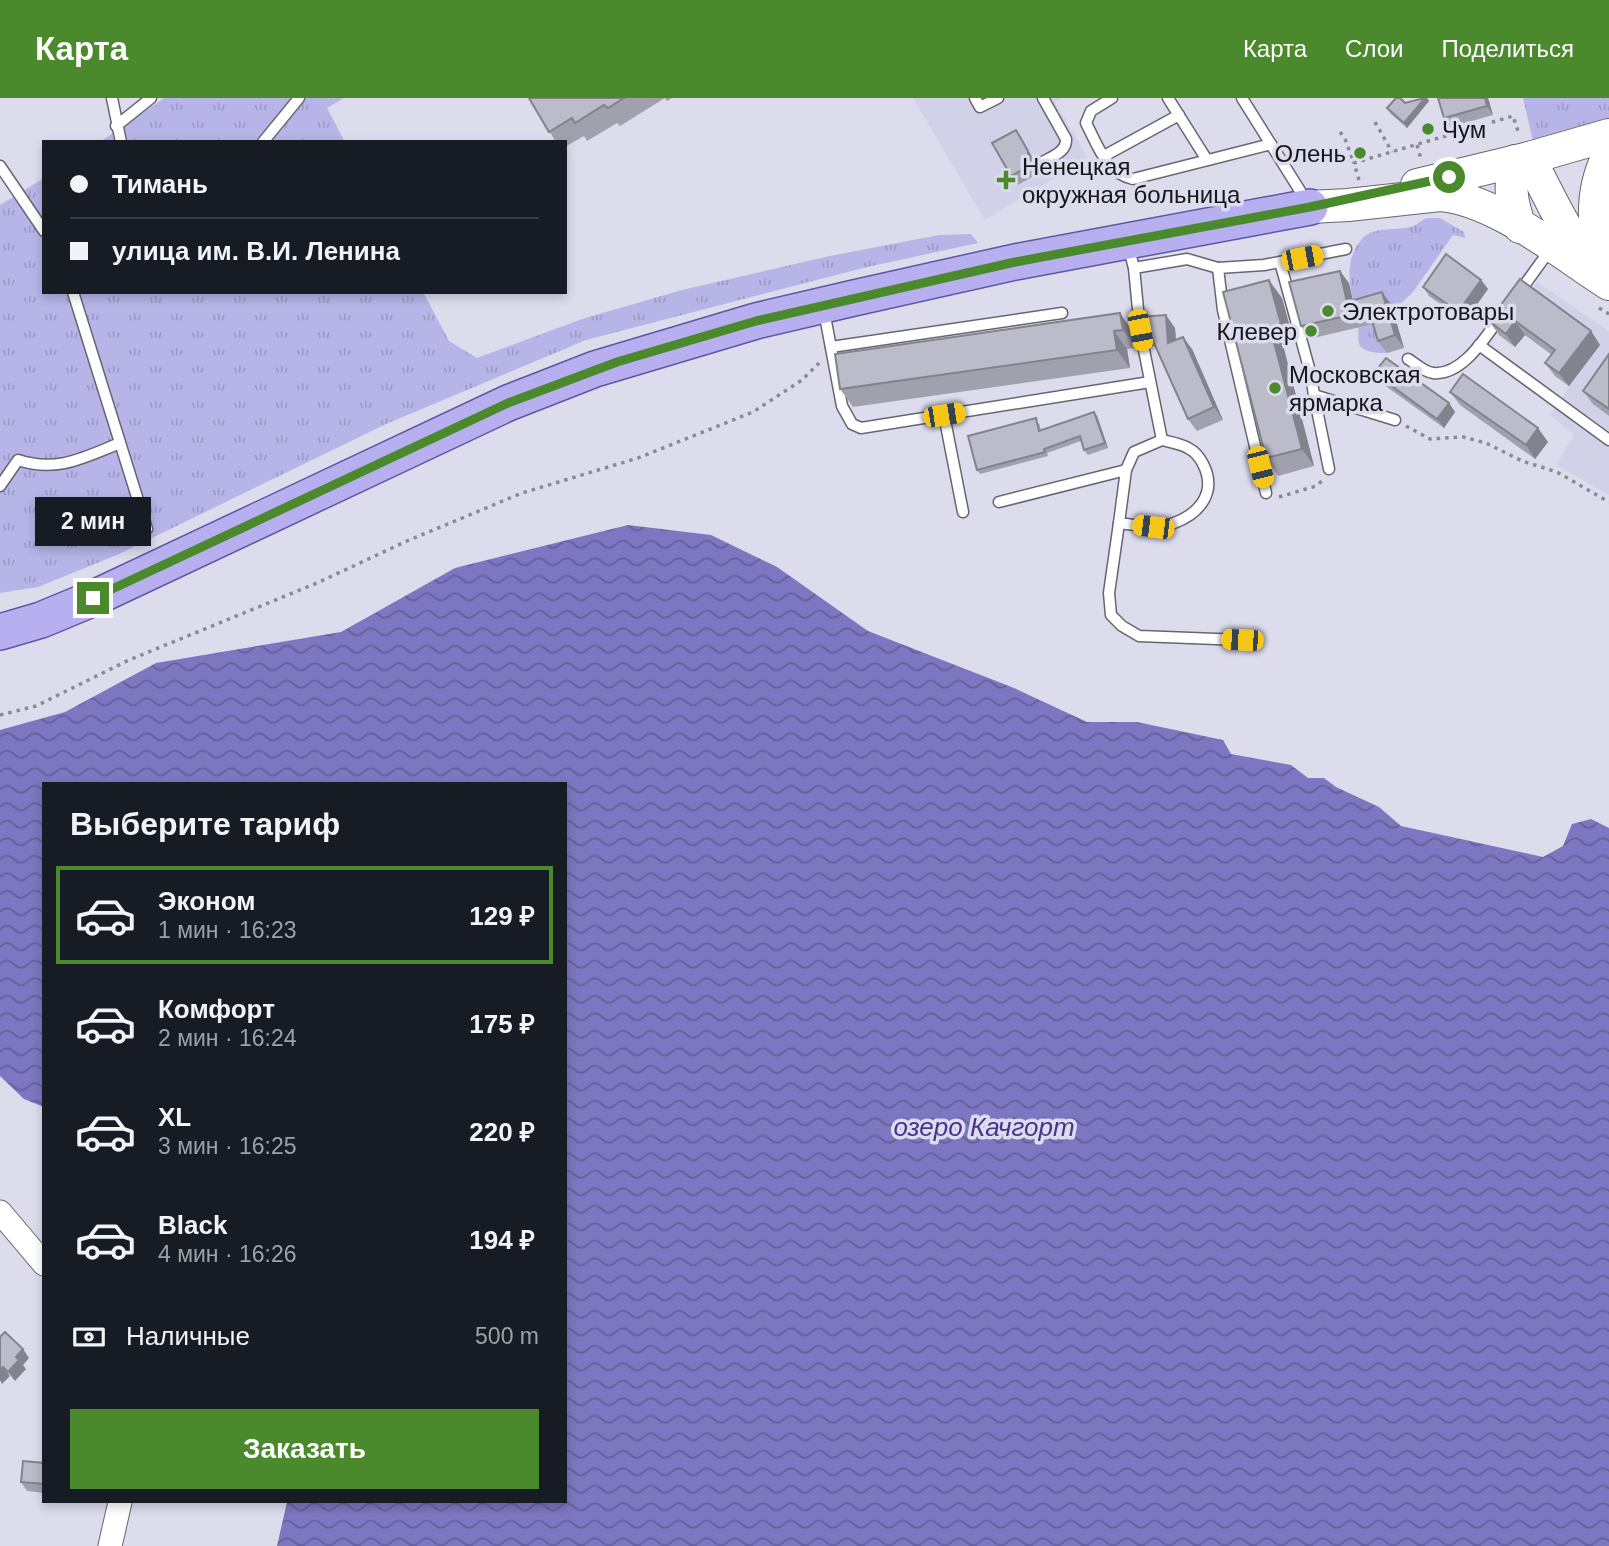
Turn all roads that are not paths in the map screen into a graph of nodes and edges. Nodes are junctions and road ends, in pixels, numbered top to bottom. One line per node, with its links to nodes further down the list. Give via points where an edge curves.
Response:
1 (112, 98): 11 (lane)
2 (151, 98): 11 (lane)
3 (299, 98): 14 (lane)
4 (975, 98): 5 (lane, via 980,107)
5 (998, 98)
6 (1043, 98): 20 (lane, via 1066,145)
7 (1112, 98): 18 (lane, via 1091,111 1086,123)
8 (1168, 98): 10 (lane)
9 (1242, 98): 15 (lane)
10 (1179, 115): 18 (lane); 19 (lane)
11 (117, 126): 13 (lane)
12 (1609, 135): 16 (main road)
13 (120, 140)
14 (265, 140)
15 (1270, 144): 19 (lane); 22 (lane)
16 (1522, 152): 22 (main road); 23 (main road, via 1510,191); 30 (main road, via 1584,254)
17 (1609, 154): 30 (main road, via 1595,194 1594,219)
18 (1104, 156): 19 (lane, via 1120,176 1133,179)
19 (1207, 160)
20 (1041, 163)
21 (0, 166): 24 (lane)
22 (1310, 207): 23 (main road, via 1454,196); 27 (main road)
23 (1520, 226): 25 (main road)
24 (42, 228)
25 (1552, 247): 30 (main road); 32 (lane)
26 (1346, 249): 28 (lane)
27 (1131, 254): 29 (lane, via 1187,259); 33 (main road, via 1015,262); 39 (lane)
28 (1280, 262): 29 (lane); 40 (lane)
29 (1218, 268): 49 (lane, via 1223,310)
30 (1608, 281)
31 (74, 294): 45 (lane)
32 (1513, 301)
33 (823, 305): 37 (lane); 54 (main road, via 633,357 508,403 93,598)
34 (1504, 312): 36 (lane)
35 (1062, 313): 37 (lane)
36 (1479, 345): 38 (lane, via 1446,372 1429,373); 44 (lane)
37 (831, 347): 41 (lane, via 842,406 852,424 861,428)
38 (1408, 359)
39 (1150, 382): 41 (lane); 43 (lane)
40 (1314, 395): 42 (lane); 46 (lane)
41 (944, 415): 51 (lane)
42 (1395, 420)
43 (1162, 440): 47 (lane, via 1134,452); 52 (lane, via 1190,449 1201,460 1209,475 1206,499 1174,523 1153,527)
44 (1609, 440)
45 (120, 443): 48 (lane, via 72,463 36,466 18,460); 53 (lane)
46 (1329, 468)
47 (1126, 470): 50 (lane); 52 (lane)
48 (0, 486)
49 (1266, 493)
50 (999, 502)
51 (963, 512)
52 (1119, 523): 55 (lane, via 1109,593 1111,615 1122,626 1139,636)
53 (147, 529)
54 (0, 632)
55 (1242, 640)
56 (0, 1212): 57 (street)
57 (42, 1262)
58 (120, 1503): 59 (street)
59 (110, 1546)

